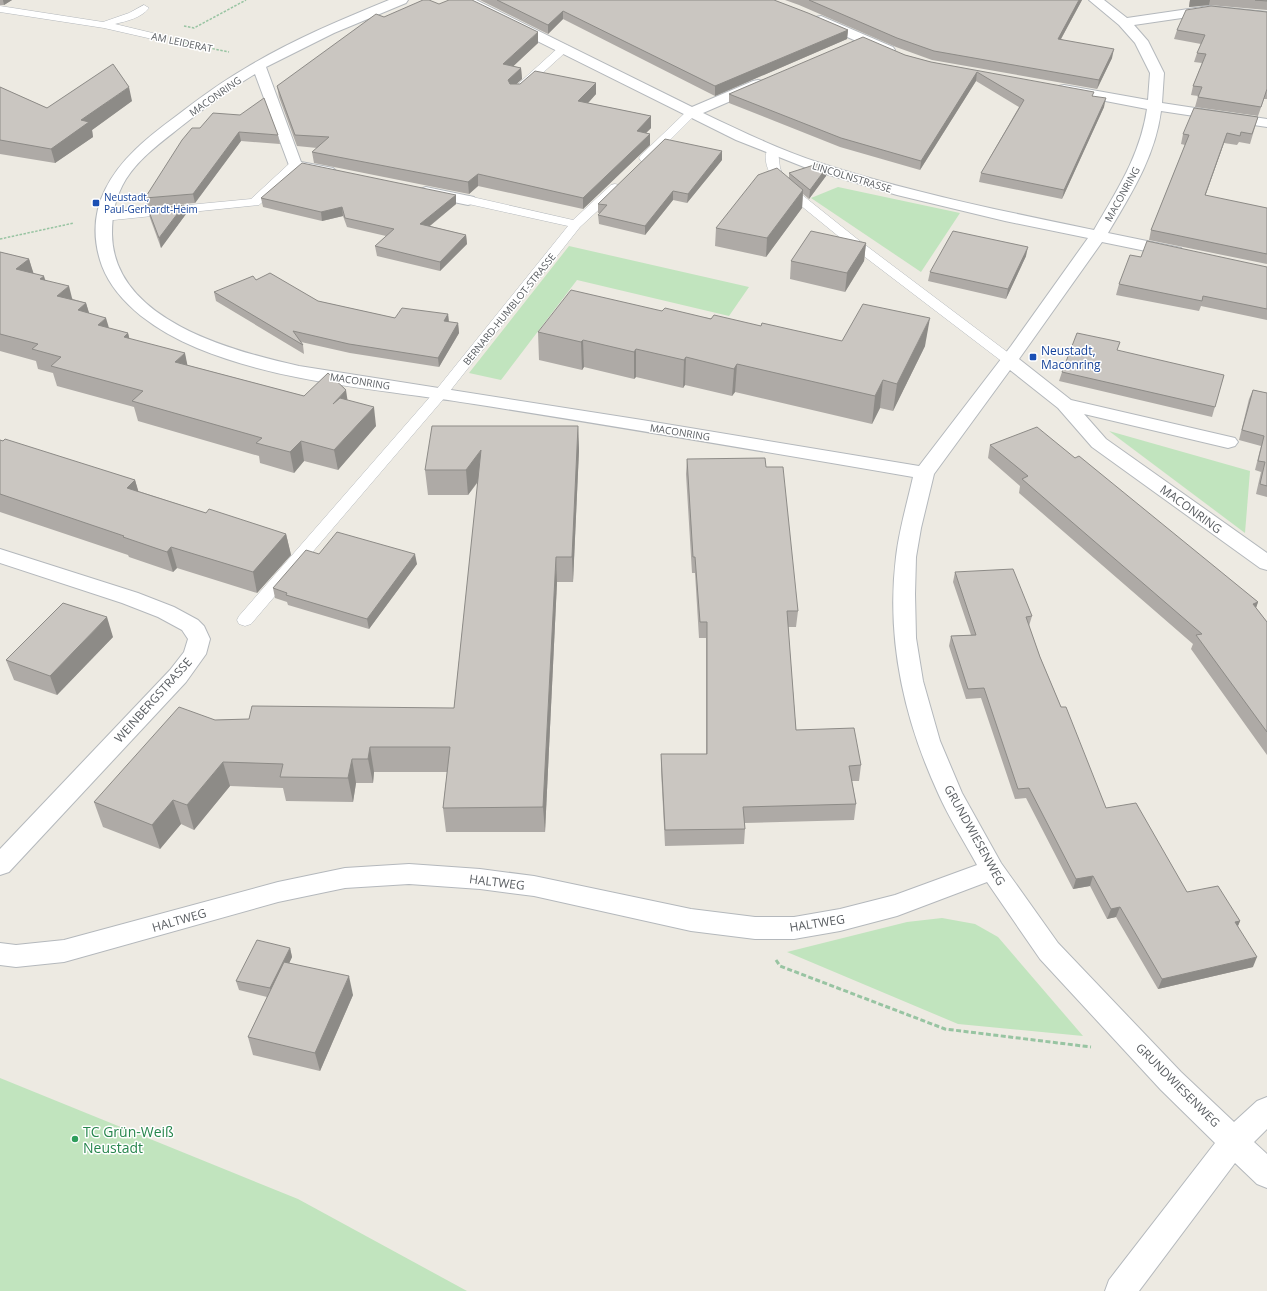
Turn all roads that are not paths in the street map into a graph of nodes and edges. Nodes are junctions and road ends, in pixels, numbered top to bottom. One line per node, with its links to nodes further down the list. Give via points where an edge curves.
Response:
1 (401, 0): 15 (street, MACONRING, via 332,29)
2 (466, 0): 13 (street, LINCOLNSTRASSE)
3 (1096, 0): 8 (street, MACONRING)
4 (144, 8): 9 (lane, AM LEIDERAT, via 133,15)
5 (0, 9): 9 (lane, AM LEIDERAT)
6 (810, 15): 11 (street)
7 (1267, 16): 8 (street, via 1209,10)
8 (1124, 22): 19 (street, MACONRING, via 1141,41 1157,73)
9 (104, 24): 10 (lane, AM LEIDERAT)
10 (161, 38)
11 (864, 39): 12 (street); 14 (street)
12 (849, 45)
13 (564, 48): 18 (lane); 20 (street, LINCOLNSTRASSE)
14 (903, 57)
15 (259, 66): 23 (street); 29 (street, MACONRING, via 194,109 140,153 123,173 111,193)
16 (770, 78): 20 (street)
17 (1049, 87): 19 (street)
18 (516, 92)
19 (1155, 106): 21 (street); 31 (street, MACONRING, via 1148,141 1133,177)
20 (692, 112): 22 (street, LINCOLNSTRASSE); 24 (lane)
21 (1267, 123)
22 (772, 150): 31 (street, LINCOLNSTRASSE, via 814,166 897,190); 33 (lane, via 771,162 782,184 852,241)
23 (295, 165): 25 (street); 29 (lane, via 254,202)
24 (638, 166)
25 (340, 174)
26 (621, 182): 30 (lane, BERNARD-HUMBLOT-STRASSE)
27 (415, 190): 28 (street)
28 (468, 200): 30 (lane)
29 (104, 217): 34 (street, MACONRING, via 104,246 108,264 118,281 137,304 190,338 271,365)
30 (576, 224): 34 (lane, BERNARD-HUMBLOT-STRASSE)
31 (1098, 236): 32 (street, LINCOLNSTRASSE); 33 (street, MACONRING)
32 (1190, 255)
33 (1009, 360): 35 (street, MACONRING); 37 (street, MACONRING)
34 (441, 394): 37 (street, MACONRING, via 631,423); 40 (lane, BERNARD-HUMBLOT-STRASSE)
35 (1065, 404): 36 (street, MACONRING); 39 (street, MACONRING, via 1099,443)
36 (1228, 442)
37 (924, 473): 42 (street, GRUNDWIESENWEG, via 906,557 905,638 912,681 928,741 950,794)
38 (0, 556): 41 (street, WEINBERGSTRASSE, via 166,612 190,625 199,638 195,654 178,676)
39 (1267, 563)
40 (245, 620)
41 (0, 865)
42 (992, 870): 43 (street, HALTWEG, via 897,905 840,920 794,928 755,928 691,920 534,886 480,879 409,874 345,878 278,892 64,951 16,956); 45 (street, GRUNDWIESENWEG, via 1049,951 1172,1081)
43 (0, 954)
44 (1267, 1110): 45 (street)
45 (1234, 1141): 46 (street, GRUNDWIESENWEG); 47 (street)
46 (1267, 1174)
47 (1120, 1291)

